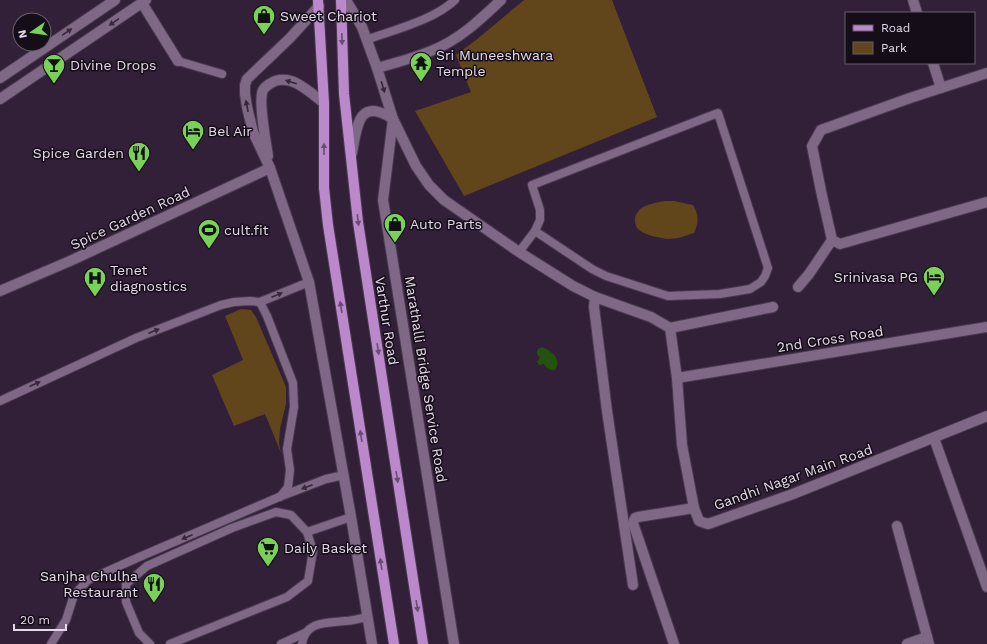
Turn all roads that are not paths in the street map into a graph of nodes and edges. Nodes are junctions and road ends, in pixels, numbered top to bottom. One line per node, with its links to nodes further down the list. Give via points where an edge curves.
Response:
1 (115, 0): 16 (street, one-way to 1)
2 (341, 0): 21 (main road, Varthur Road, one-way to 21, via 344,94)
3 (346, 0): 10 (street, Marathalli Bridge Service Road, via 362,27)
4 (455, 0): 10 (lane, via 447,8 417,22)
5 (501, 0): 13 (street, via 457,38 431,51)
6 (913, 0): 9 (street)
7 (144, 1): 11 (street); 18 (street, one-way to 18)
8 (319, 3): 19 (main road); 22 (street, one-way to 8, via 253,132 245,85 247,79 290,38)
9 (917, 12)
10 (366, 40): 13 (street, Marathalli Bridge Service Road)
11 (178, 61): 15 (lane)
12 (933, 64): 17 (street)
13 (378, 68): 20 (street, Marathalli Bridge Service Road, one-way to 20)
14 (987, 73): 17 (street)
15 (222, 74)
16 (0, 78)
17 (941, 88): 25 (street, via 821,130 812,146)
18 (0, 99)
19 (324, 103): 22 (street, one-way to 22, via 296,82 288,80 268,84 263,89 261,107); 56 (main road, one-way to 19, via 328,225 324,188)
20 (393, 119): 21 (street, via 380,112 365,113 357,124); 26 (street, via 416,166 429,185 444,200); 58 (street, Marathalli Bridge Service Road, via 383,200)
21 (351, 156): 57 (main road, Varthur Road, one-way to 57, via 358,222)
22 (270, 168): 27 (street); 29 (street, Spice Garden Road, via 70,261)
23 (987, 202): 25 (street, via 840,244)
24 (535, 231): 24 (lane, via 592,269 616,280 668,296 720,294 750,289 761,282 768,268 718,114 532,185 540,210 540,220); 26 (lane)
25 (832, 240): 28 (street)
26 (519, 252): 30 (street)
27 (309, 282): 31 (lane, one-way to 27); 39 (street)
28 (798, 288)
29 (0, 290)
30 (595, 297): 34 (street, via 651,317); 45 (street, via 606,411)
31 (260, 302): 36 (lane, one-way to 31, via 136,338 234,302); 40 (lane, via 293,383 294,407 287,449 290,470 288,487)
32 (773, 307): 34 (street)
33 (987, 327): 35 (street, 2nd Cross Road)
34 (670, 328): 35 (street, Gandhi Nagar Main Road)
35 (677, 378): 41 (street, Gandhi Nagar Main Road, via 682,445)
36 (0, 401)
37 (987, 416): 38 (street, Gandhi Nagar Main Road)
38 (934, 438): 41 (street, Gandhi Nagar Main Road, via 793,494 708,524 699,521); 46 (street)
39 (344, 475): 40 (lane, one-way to 40); 42 (street)
40 (279, 497): 50 (lane, one-way to 50, via 88,580 74,595 66,620)
41 (694, 508): 59 (street, via 638,517 633,523)
42 (351, 516): 44 (lane); 47 (street)
43 (897, 526): 49 (street)
44 (307, 532): 51 (lane, via 291,515 276,512 232,528 147,566 126,584 126,602 139,633); 52 (lane, via 313,551 308,581 287,597)
45 (633, 585)
46 (987, 587)
47 (368, 617): 48 (lane, via 315,625); 55 (street)
48 (305, 633): 53 (lane); 54 (lane)
49 (928, 641): 60 (street)
50 (51, 644)
51 (150, 644)
52 (170, 644)
53 (281, 644)
54 (302, 644)
55 (372, 644)
56 (394, 644)
57 (423, 644)
58 (454, 644)
59 (674, 644)
60 (907, 644)

